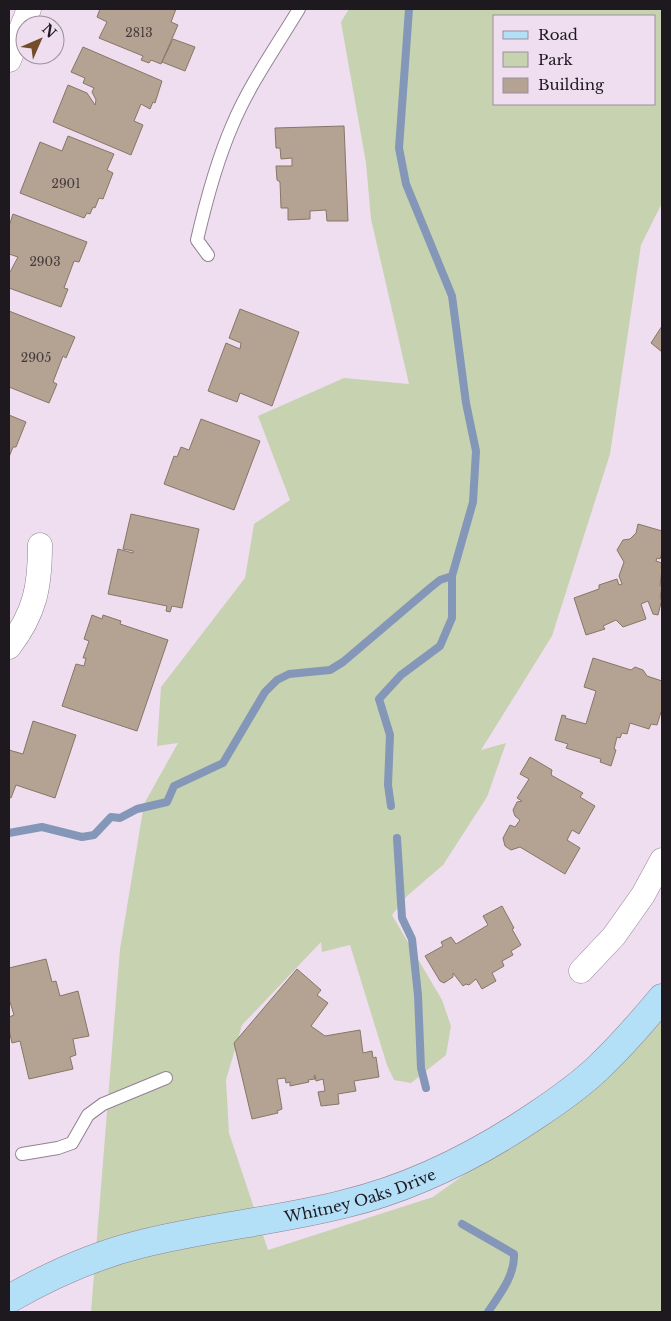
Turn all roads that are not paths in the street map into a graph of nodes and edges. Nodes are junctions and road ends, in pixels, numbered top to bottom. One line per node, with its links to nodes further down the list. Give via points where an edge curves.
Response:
1 (29, 9): 3 (street)
2 (299, 9): 4 (lane, via 250,90 219,159 197,240)
3 (9, 60)
4 (208, 255)
5 (40, 545): 6 (street, via 40,575 34,603)
6 (9, 647)
7 (662, 860): 8 (street, via 643,895 614,936)
8 (581, 971)
9 (662, 998): 12 (street, Whitney Oaks Drive, via 597,1069 556,1102 507,1135 425,1177 346,1204 140,1244 35,1284)
10 (166, 1078): 11 (lane, via 103,1104 88,1116 72,1143)
11 (22, 1154)
12 (9, 1299)

